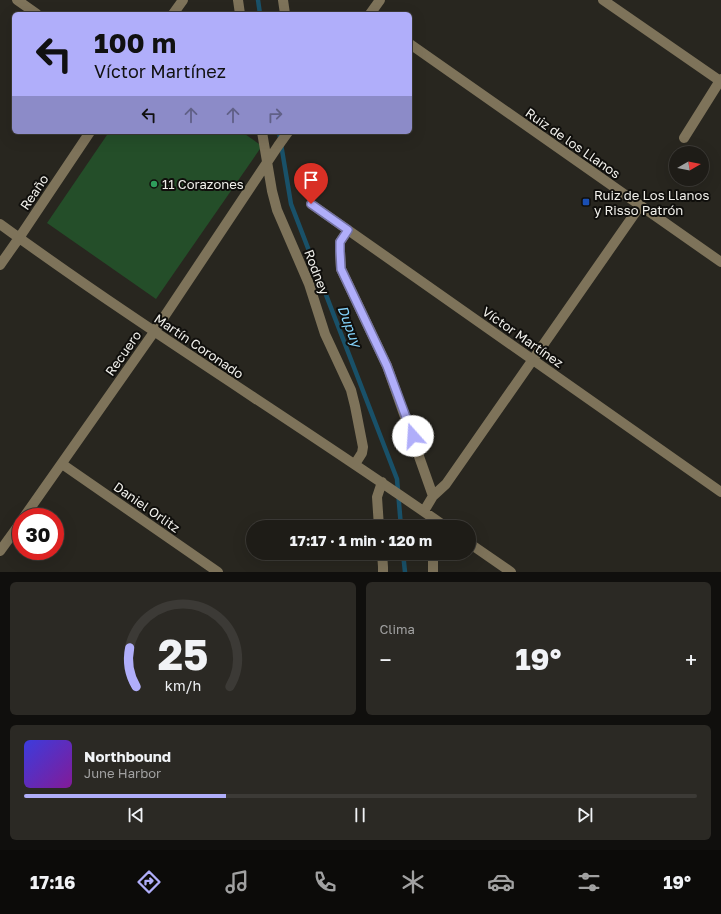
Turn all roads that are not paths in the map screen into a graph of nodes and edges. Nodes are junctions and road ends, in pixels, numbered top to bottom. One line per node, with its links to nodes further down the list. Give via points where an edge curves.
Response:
1 (18, 0): 7 (street)
2 (183, 0): 8 (street)
3 (238, 0): 9 (street)
4 (283, 0): 10 (street)
5 (380, 0): 11 (street)
6 (603, 0): 13 (street)
7 (34, 12)
8 (174, 12)
9 (240, 12)
10 (285, 12)
11 (371, 12)
12 (412, 45): 20 (street, Ruiz de los Llanos)
13 (720, 80): 17 (street)
14 (89, 134): 23 (street, Reaño)
15 (262, 134): 18 (street, Rodney)
16 (287, 134): 18 (street, Recuero)
17 (684, 138)
18 (267, 162): 26 (street, Recuero); 29 (street, Rodney, via 278,210 309,284 324,334 351,390 363,447)
19 (311, 204): 22 (street, Víctor Martínez)
20 (640, 206): 24 (street, Ruiz de los Llanos); 27 (street)
21 (0, 224): 23 (street, Martín Coronado)
22 (348, 230): 27 (street, Víctor Martínez); 32 (street, via 340,242 341,269 387,366)
23 (19, 238): 25 (street, Reaño); 26 (street, Martín Coronado)
24 (721, 262)
25 (0, 265)
26 (154, 332): 28 (street, Recuero); 29 (street, Martín Coronado)
27 (533, 360): 31 (street, Víctor Martínez); 32 (street, via 446,484)
28 (62, 464): 33 (street, Recuero); 42 (street, Daniel Orlitz)
29 (355, 464): 30 (street, Martín Coronado)
30 (384, 484): 34 (street, Martín Coronado); 35 (street, via 377,497)
31 (721, 492)
32 (433, 496): 34 (street)
33 (30, 508)
34 (420, 509): 36 (street)
35 (379, 520)
36 (434, 520)
37 (12, 535): 39 (street)
38 (476, 548): 45 (street)
39 (0, 552)
40 (382, 560): 43 (street)
41 (433, 560): 44 (street)
42 (218, 572)
43 (382, 572)
44 (434, 572)
45 (511, 572)

